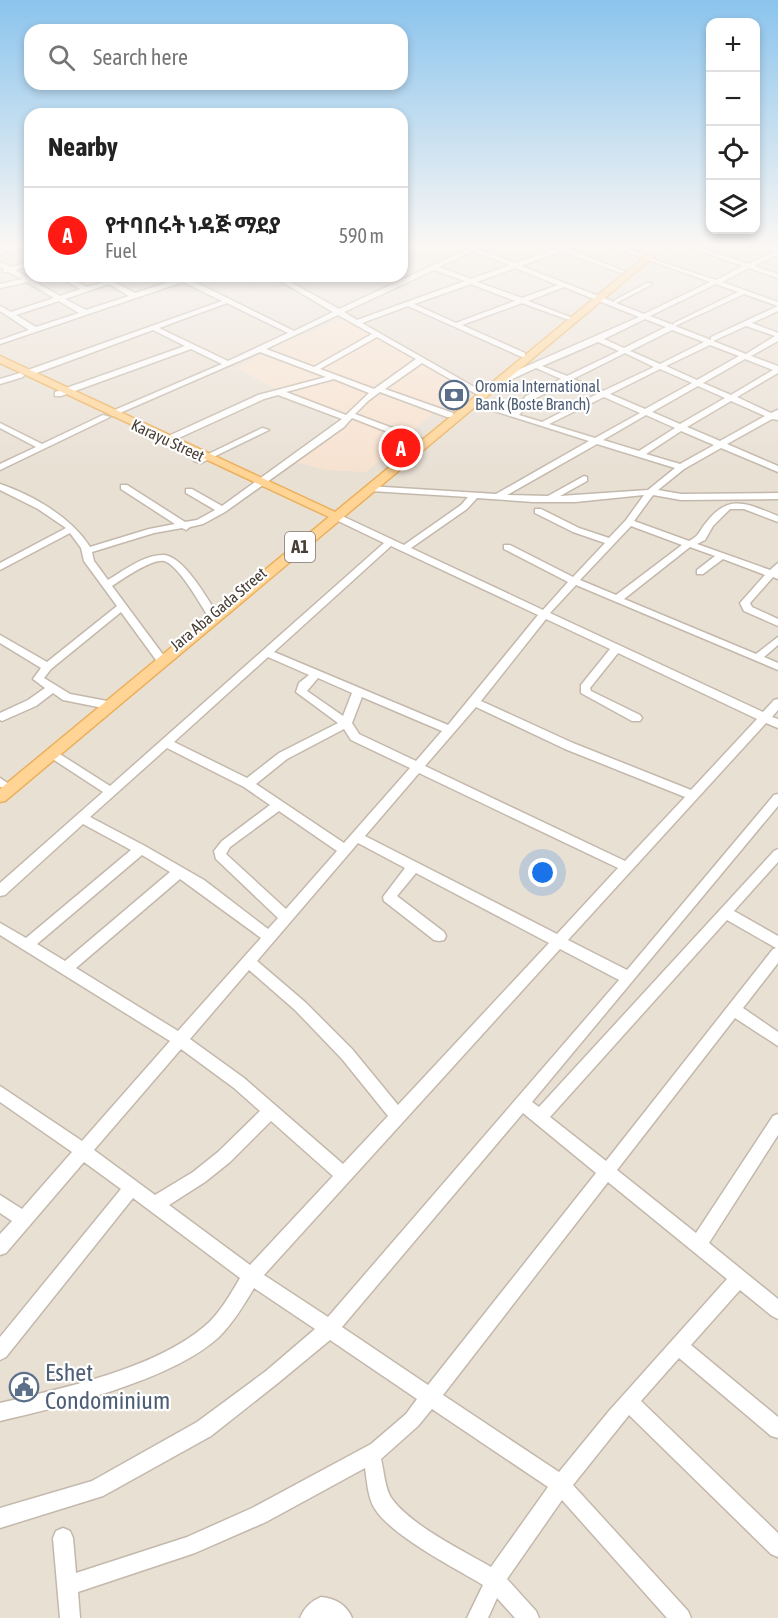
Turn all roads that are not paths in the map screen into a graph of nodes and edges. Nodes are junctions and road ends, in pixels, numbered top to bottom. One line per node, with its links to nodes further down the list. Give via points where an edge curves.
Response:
1 (20, 320): 21 (street)
2 (66, 320): 21 (street)
3 (175, 320): 20 (street)
4 (265, 320): 22 (street)
5 (321, 320): 22 (street)
6 (352, 320): 16 (street)
7 (364, 320): 16 (street)
8 (442, 320): 18 (street)
9 (474, 320): 18 (street)
10 (566, 320): 31 (main road, Jara Aba Gada Street / A1)
11 (572, 320): 45 (main road, Jara Aba Gada Street / A1)
12 (639, 320): 25 (street)
13 (656, 320): 19 (street)
14 (687, 320): 19 (street)
15 (755, 320): 17 (street)
16 (357, 322): 23 (street)
17 (747, 324): 24 (street); 26 (street)
18 (456, 326): 31 (street)
19 (674, 326): 26 (street); 30 (street)
20 (154, 327): 28 (street); 42 (street)
21 (35, 330): 27 (street)
22 (292, 333): 29 (street)
23 (377, 334): 34 (street); 40 (street)
24 (778, 337): 32 (street)
25 (598, 339): 30 (street); 38 (street)
26 (712, 341): 32 (street); 39 (street)
27 (0, 342)
28 (191, 346): 35 (street); 49 (street)
29 (259, 350): 35 (street); 40 (street)
30 (626, 351): 39 (street); 44 (street)
31 (522, 355): 51 (main road, Jara Aba Gada Street / A1)
32 (748, 355): 36 (street); 41 (street); 47 (street)
33 (0, 359): 42 (main road, Karayu Street)
34 (422, 359): 48 (street); 51 (street)
35 (228, 364): 58 (street)
36 (778, 364)
37 (0, 366): 42 (main road, Karayu Street)
38 (537, 366): 44 (street); 45 (street)
39 (660, 366): 47 (street); 52 (street)
40 (314, 370): 43 (street)
41 (778, 370): 53 (street)
42 (26, 374): 46 (street); 49 (main road, Karayu Street)
43 (334, 377): 48 (street); 50 (street)
44 (567, 378): 52 (street); 59 (street, via 529,398)
45 (505, 379): 54 (main road, Jara Aba Gada Street / A1)
46 (0, 382)
47 (698, 382): 53 (street); 55 (street)
48 (377, 390): 56 (street); 60 (street)
49 (63, 392): 58 (main road, Karayu Street)
50 (278, 392): 60 (street); 65 (street)
51 (479, 392): 56 (main road, Jara Aba Gada Street / A1)
52 (605, 394): 55 (street); 61 (street)
53 (731, 397): 57 (street); 63 (street)
54 (474, 403): 59 (street); 79 (main road, Jara Aba Gada Street / A1)
55 (645, 412): 63 (street); 66 (street)
56 (450, 415): 67 (main road, Jara Aba Gada Street / A1)
57 (776, 415): 68 (street)
58 (109, 416): 65 (main road, Karayu Street); 69 (street); 71 (main road, Karayu Street)
59 (514, 416): 61 (street)
60 (348, 417): 67 (street); 76 (street)
61 (543, 424): 66 (street)
62 (0, 425): 69 (street)
63 (681, 427): 68 (street); 70 (street)
64 (265, 430): 71 (street)
65 (167, 440): 71 (main road, Karayu Street)
66 (594, 440): 70 (street); 84 (street)
67 (419, 441): 88 (main road, Jara Aba Gada Street / A1)
68 (721, 444): 72 (street); 74 (street)
69 (42, 447): 73 (street)
70 (640, 454): 72 (street)
71 (202, 459): 76 (main road, Karayu Street)
72 (681, 466): 81 (street)
73 (0, 467)
74 (778, 469)
75 (584, 479): 85 (street)
76 (258, 484): 86 (street); 88 (main road, Karayu Street)
77 (0, 487): 92 (street)
78 (124, 487): 91 (street)
79 (371, 488): 82 (street); 88 (main road, Jara Aba Gada Street / A1)
80 (189, 491): 86 (street)
81 (651, 493): 83 (street, via 681,497); 85 (street); 90 (street)
82 (475, 495): 84 (street); 97 (street)
83 (778, 496)
84 (497, 497): 85 (street)
85 (548, 499)
86 (222, 510): 91 (street)
87 (538, 511): 94 (street)
88 (334, 519): 93 (street); 108 (main road, Jara Aba Gada Street / A1); 131 (main road, Jara Aba Gada Street / A1)
89 (778, 519): 95 (street, via 734,505 709,525 702,537)
90 (629, 522): 94 (street); 95 (street)
91 (186, 526): 98 (street)
92 (72, 528): 98 (street); 100 (street)
93 (391, 542): 97 (street); 113 (street)
94 (611, 542): 103 (street)
95 (689, 544): 99 (street); 105 (street)
96 (507, 547): 103 (street)
97 (405, 548): 107 (street)
98 (89, 549): 104 (street, via 89,561)
99 (722, 556): 101 (street); 102 (street)
100 (0, 567)
101 (700, 572)
102 (776, 572): 109 (street, via 745,603 748,609)
103 (576, 582): 105 (street); 107 (street)
104 (106, 585): 106 (street); 108 (street, via 153,559 164,558 195,587)
105 (618, 599): 115 (street)
106 (122, 607): 114 (street); 116 (street)
107 (545, 613): 112 (street); 121 (street)
108 (212, 614): 114 (main road, Jara Aba Gada Street / A1)
109 (778, 623)
110 (0, 638): 116 (street)
111 (778, 640): 115 (street)
112 (617, 647): 125 (street); 126 (street, via 585,693)
113 (265, 652): 118 (street); 130 (street)
114 (160, 658): 123 (main road, Jara Aba Gada Street / A1)
115 (757, 658): 117 (street)
116 (47, 667): 119 (street, via 38,679)
117 (778, 667)
118 (316, 674): 120 (street); 127 (street, via 301,692)
119 (52, 689): 123 (street, via 76,700); 124 (street)
120 (358, 693): 127 (street); 129 (street)
121 (474, 702): 129 (street); 136 (street, via 569,746)
122 (778, 703): 125 (street)
123 (103, 705): 133 (main road, Jara Aba Gada Street / A1)
124 (2, 717)
125 (765, 717): 128 (street); 136 (street)
126 (636, 718)
127 (346, 723): 132 (street, via 355,737); 134 (street, via 283,756)
128 (778, 724)
129 (449, 730): 132 (street)
130 (167, 743): 134 (street); 135 (street)
131 (51, 754): 135 (street); 137 (main road, Jara Aba Gada Street / A1)
132 (416, 767): 141 (street); 146 (street)
133 (1, 784)
134 (248, 784): 139 (street)
135 (111, 792): 140 (street)
136 (693, 795): 146 (street)
137 (0, 797)
138 (778, 798): 159 (street)
139 (279, 805): 143 (street); 150 (street, via 226,844 220,856)
140 (81, 818): 142 (street); 148 (street)
141 (357, 837): 143 (street); 145 (street)
142 (141, 849): 147 (street); 155 (street)
143 (345, 850): 150 (street)
144 (778, 854): 149 (street)
145 (414, 866): 152 (street, via 390,893 390,900); 154 (street)
146 (627, 867): 154 (street)
147 (179, 872): 153 (street); 158 (street)
148 (0, 891)
149 (726, 913): 156 (street); 167 (street)
150 (286, 917): 153 (street)
151 (0, 928): 155 (street)
152 (439, 936)
153 (269, 937): 157 (street)
154 (559, 940): 159 (street); 166 (street)
155 (27, 945): 158 (street)
156 (777, 954): 160 (street)
157 (248, 961): 161 (street); 166 (street, via 324,1030)
158 (66, 969): 161 (street)
159 (629, 978): 164 (street)
160 (734, 1010): 162 (street); 170 (street)
161 (180, 1040): 165 (street); 169 (street)
162 (778, 1040)
163 (0, 1093): 169 (street)
164 (522, 1103): 167 (street); 181 (street)
165 (271, 1110): 171 (street); 174 (street, via 216,1164)
166 (398, 1116): 171 (street)
167 (540, 1117): 170 (street)
168 (778, 1121): 176 (street)
169 (83, 1151): 172 (street); 175 (street)
170 (608, 1172): 176 (street); 184 (street)
171 (344, 1175): 178 (street)
172 (132, 1187): 174 (street); 183 (street)
173 (0, 1203): 175 (street)
174 (156, 1204): 178 (street)
175 (24, 1220): 177 (street)
176 (698, 1245): 179 (street)
177 (0, 1247)
178 (251, 1276): 181 (street); 186 (street, via 239,1299 210,1332 174,1356 114,1379)
179 (739, 1278): 180 (street); 182 (street)
180 (778, 1310)
181 (329, 1329): 184 (street); 190 (street, via 204,1429 96,1489)
182 (678, 1346): 185 (street); 187 (street)
183 (0, 1351)
184 (431, 1399): 188 (street); 189 (street)
185 (628, 1402): 189 (street); 192 (street)
186 (0, 1412)
187 (778, 1429)
188 (371, 1455): 193 (street, via 382,1503 427,1540); 194 (street, via 259,1515 188,1546)
189 (561, 1485): 193 (street, via 515,1546); 200 (street)
190 (0, 1518)
191 (63, 1538): 194 (street)
192 (778, 1547)
193 (495, 1581): 198 (street); 199 (street)
194 (66, 1586): 195 (street)
195 (70, 1618)
196 (310, 1618): 197 (street, via 321,1607 330,1608)
197 (342, 1618)
198 (477, 1618)
199 (530, 1618)
200 (681, 1618)

